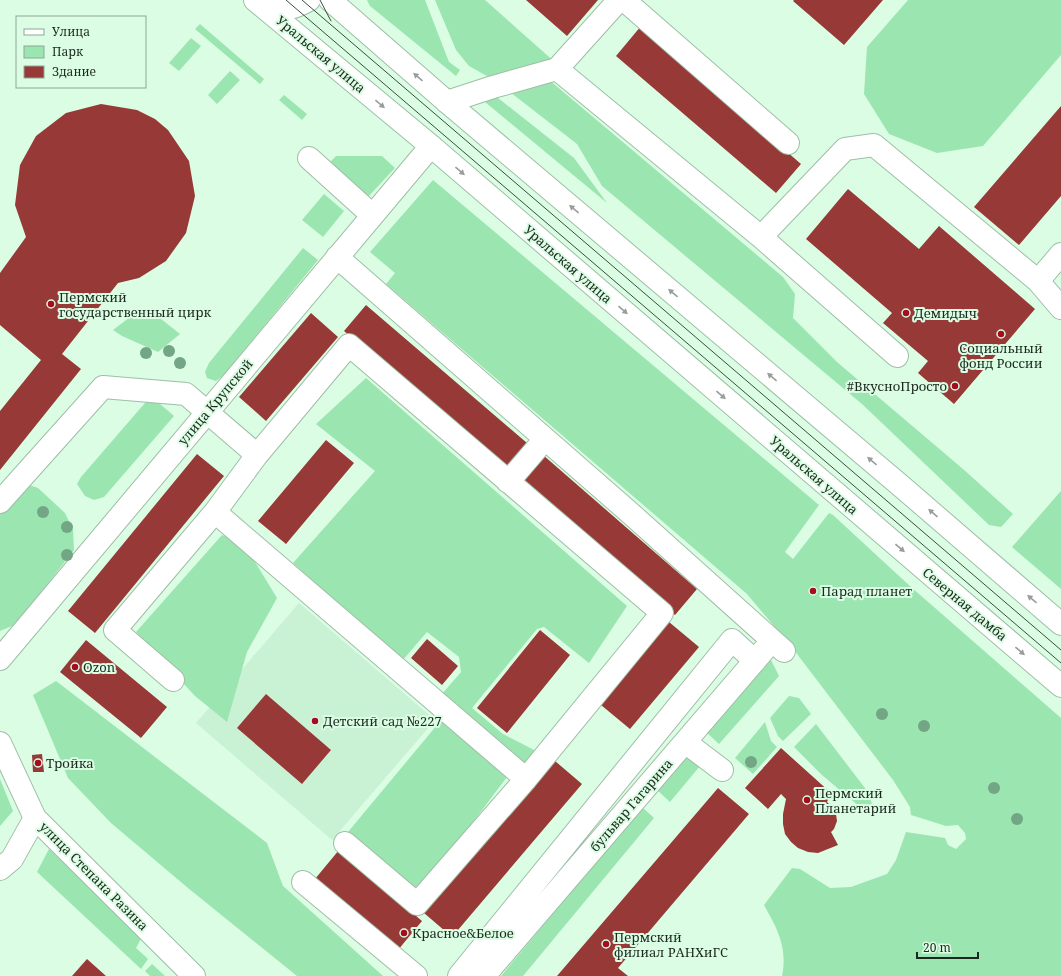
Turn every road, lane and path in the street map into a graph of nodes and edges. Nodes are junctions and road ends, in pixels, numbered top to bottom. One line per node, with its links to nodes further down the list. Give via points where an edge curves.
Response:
1 (309, 0): 5 (street, Уральская улица, via 288,9 275,9)
2 (330, 0): 7 (street, one-way to 2)
3 (619, 0): 6 (street)
4 (624, 0): 8 (street)
5 (261, 2): 9 (street, Уральская улица, one-way to 9)
6 (556, 69): 7 (street); 12 (street)
7 (447, 102): 25 (street, one-way to 7, via 902,486)
8 (788, 143)
9 (431, 146): 11 (street, улица Крупской); 24 (street, Уральская улица, one-way to 24)
10 (309, 158): 11 (street)
11 (372, 215): 14 (street, улица Крупской)
12 (761, 237): 15 (street, via 845,149 874,145); 17 (street)
13 (1061, 254): 15 (street)
14 (337, 257): 18 (street, улица Крупской); 19 (street)
15 (1038, 281): 16 (street)
16 (1061, 308)
17 (897, 356)
18 (206, 413): 20 (street); 22 (street, via 186,394 103,387); 26 (street, улица Крупской)
19 (545, 439): 21 (street); 27 (street, бульвар Гагарина, via 784,651 766,648)
20 (257, 455): 21 (street, via 349,345); 23 (street)
21 (508, 482): 33 (street, via 662,614)
22 (0, 502)
23 (216, 512): 28 (street, via 115,630); 33 (street)
24 (870, 523): 29 (street, Северная дамба, one-way to 29)
25 (1061, 624)
26 (0, 659)
27 (755, 660): 30 (street, бульвар Гагарина); 40 (street, via 732,640)
28 (173, 680)
29 (1061, 686)
30 (685, 742): 32 (street); 41 (street, бульвар Гагарина)
31 (0, 743): 34 (street, улица Степана Разина)
32 (722, 770)
33 (526, 779): 35 (street, via 417,904)
34 (35, 818): 36 (street, via 12,859); 38 (street, улица Степана Разина)
35 (345, 843)
36 (0, 869)
37 (303, 882): 39 (street)
38 (194, 976)
39 (416, 976)
40 (459, 976)
41 (484, 976)

